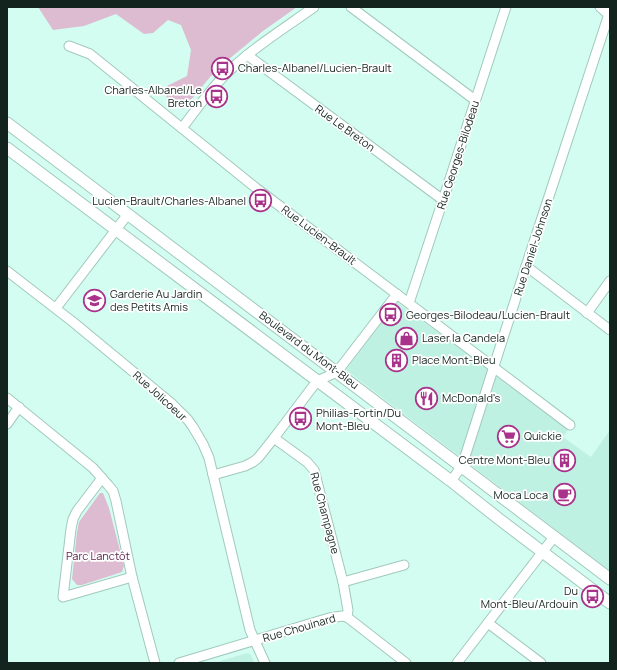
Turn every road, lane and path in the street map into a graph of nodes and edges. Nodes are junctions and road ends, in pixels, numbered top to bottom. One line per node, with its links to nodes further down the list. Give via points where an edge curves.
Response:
1 (314, 7): 7 (street)
2 (351, 7): 8 (street)
3 (506, 7): 8 (street, Rue Georges-Bilodeau)
4 (600, 7): 5 (street)
5 (610, 14): 15 (street, Rue Daniel-Johnson)
6 (69, 46): 10 (street, Rue Lucien-Brault, via 90,54)
7 (247, 55): 10 (street, via 218,82); 12 (street, Rue Le Breton)
8 (475, 100): 12 (street, Rue Georges-Bilodeau)
9 (7, 123): 13 (street, Boulevard du Mont-Bleu)
10 (182, 128): 18 (street, Rue Lucien-Brault, via 256,188)
11 (7, 148): 14 (street, Boulevard du Mont-Bleu)
12 (443, 200): 19 (street, Rue Georges-Bilodeau)
13 (128, 214): 14 (street); 24 (street, Boulevard du Mont-Bleu)
14 (116, 229): 20 (street); 25 (street, Boulevard du Mont-Bleu)
15 (526, 266): 21 (street); 23 (street, Rue Daniel-Johnson)
16 (7, 271): 20 (street, Rue Jolicoeur)
17 (610, 281): 21 (street)
18 (397, 294): 19 (street, Rue Lucien-Brault); 24 (street)
19 (409, 303): 23 (street, Rue Lucien-Brault)
20 (56, 308): 34 (street, Rue Jolicoeur, via 188,420 203,444)
21 (587, 313): 22 (street)
22 (610, 330)
23 (494, 367): 29 (street, Rue Lucien-Brault); 33 (street, Rue Daniel-Johnson)
24 (337, 372): 25 (street); 30 (street, Boulevard du Mont-Bleu)
25 (317, 381): 31 (street); 32 (street, Boulevard du Mont-Bleu)
26 (7, 398): 27 (street)
27 (19, 407): 28 (street); 35 (street)
28 (7, 424)
29 (570, 425)
30 (416, 431): 32 (street); 33 (street, Boulevard du Mont-Bleu)
31 (274, 438): 34 (street, via 253,462); 42 (street, Rue Champagne, via 314,470)
32 (404, 446): 36 (street, Boulevard du Mont-Bleu)
33 (462, 466): 36 (street, Rue Daniel-Johnson); 37 (street, Boulevard du Mont-Bleu)
34 (213, 475): 46 (street, Rue Jolicoeur)
35 (102, 478): 40 (street, via 113,491); 40 (street, via 73,519 63,597)
36 (451, 481): 38 (street, Boulevard du Mont-Bleu)
37 (554, 537): 38 (street); 41 (street, Boulevard du Mont-Bleu)
38 (542, 552): 43 (street, Boulevard du Mont-Bleu); 45 (street)
39 (404, 565): 42 (street)
40 (132, 577): 47 (street)
41 (610, 579)
42 (343, 582): 44 (street, Rue Champagne)
43 (610, 603)
44 (347, 617): 46 (street, Rue Chouinard, via 329,618); 50 (street, Rue Chouinard)
45 (488, 623): 51 (street); 52 (street)
46 (254, 641): 48 (street, Rue Chouinard); 49 (street, Rue Jolicoeur)
47 (154, 663)
48 (179, 663)
49 (265, 663)
50 (406, 663)
51 (457, 663)
52 (541, 663)

